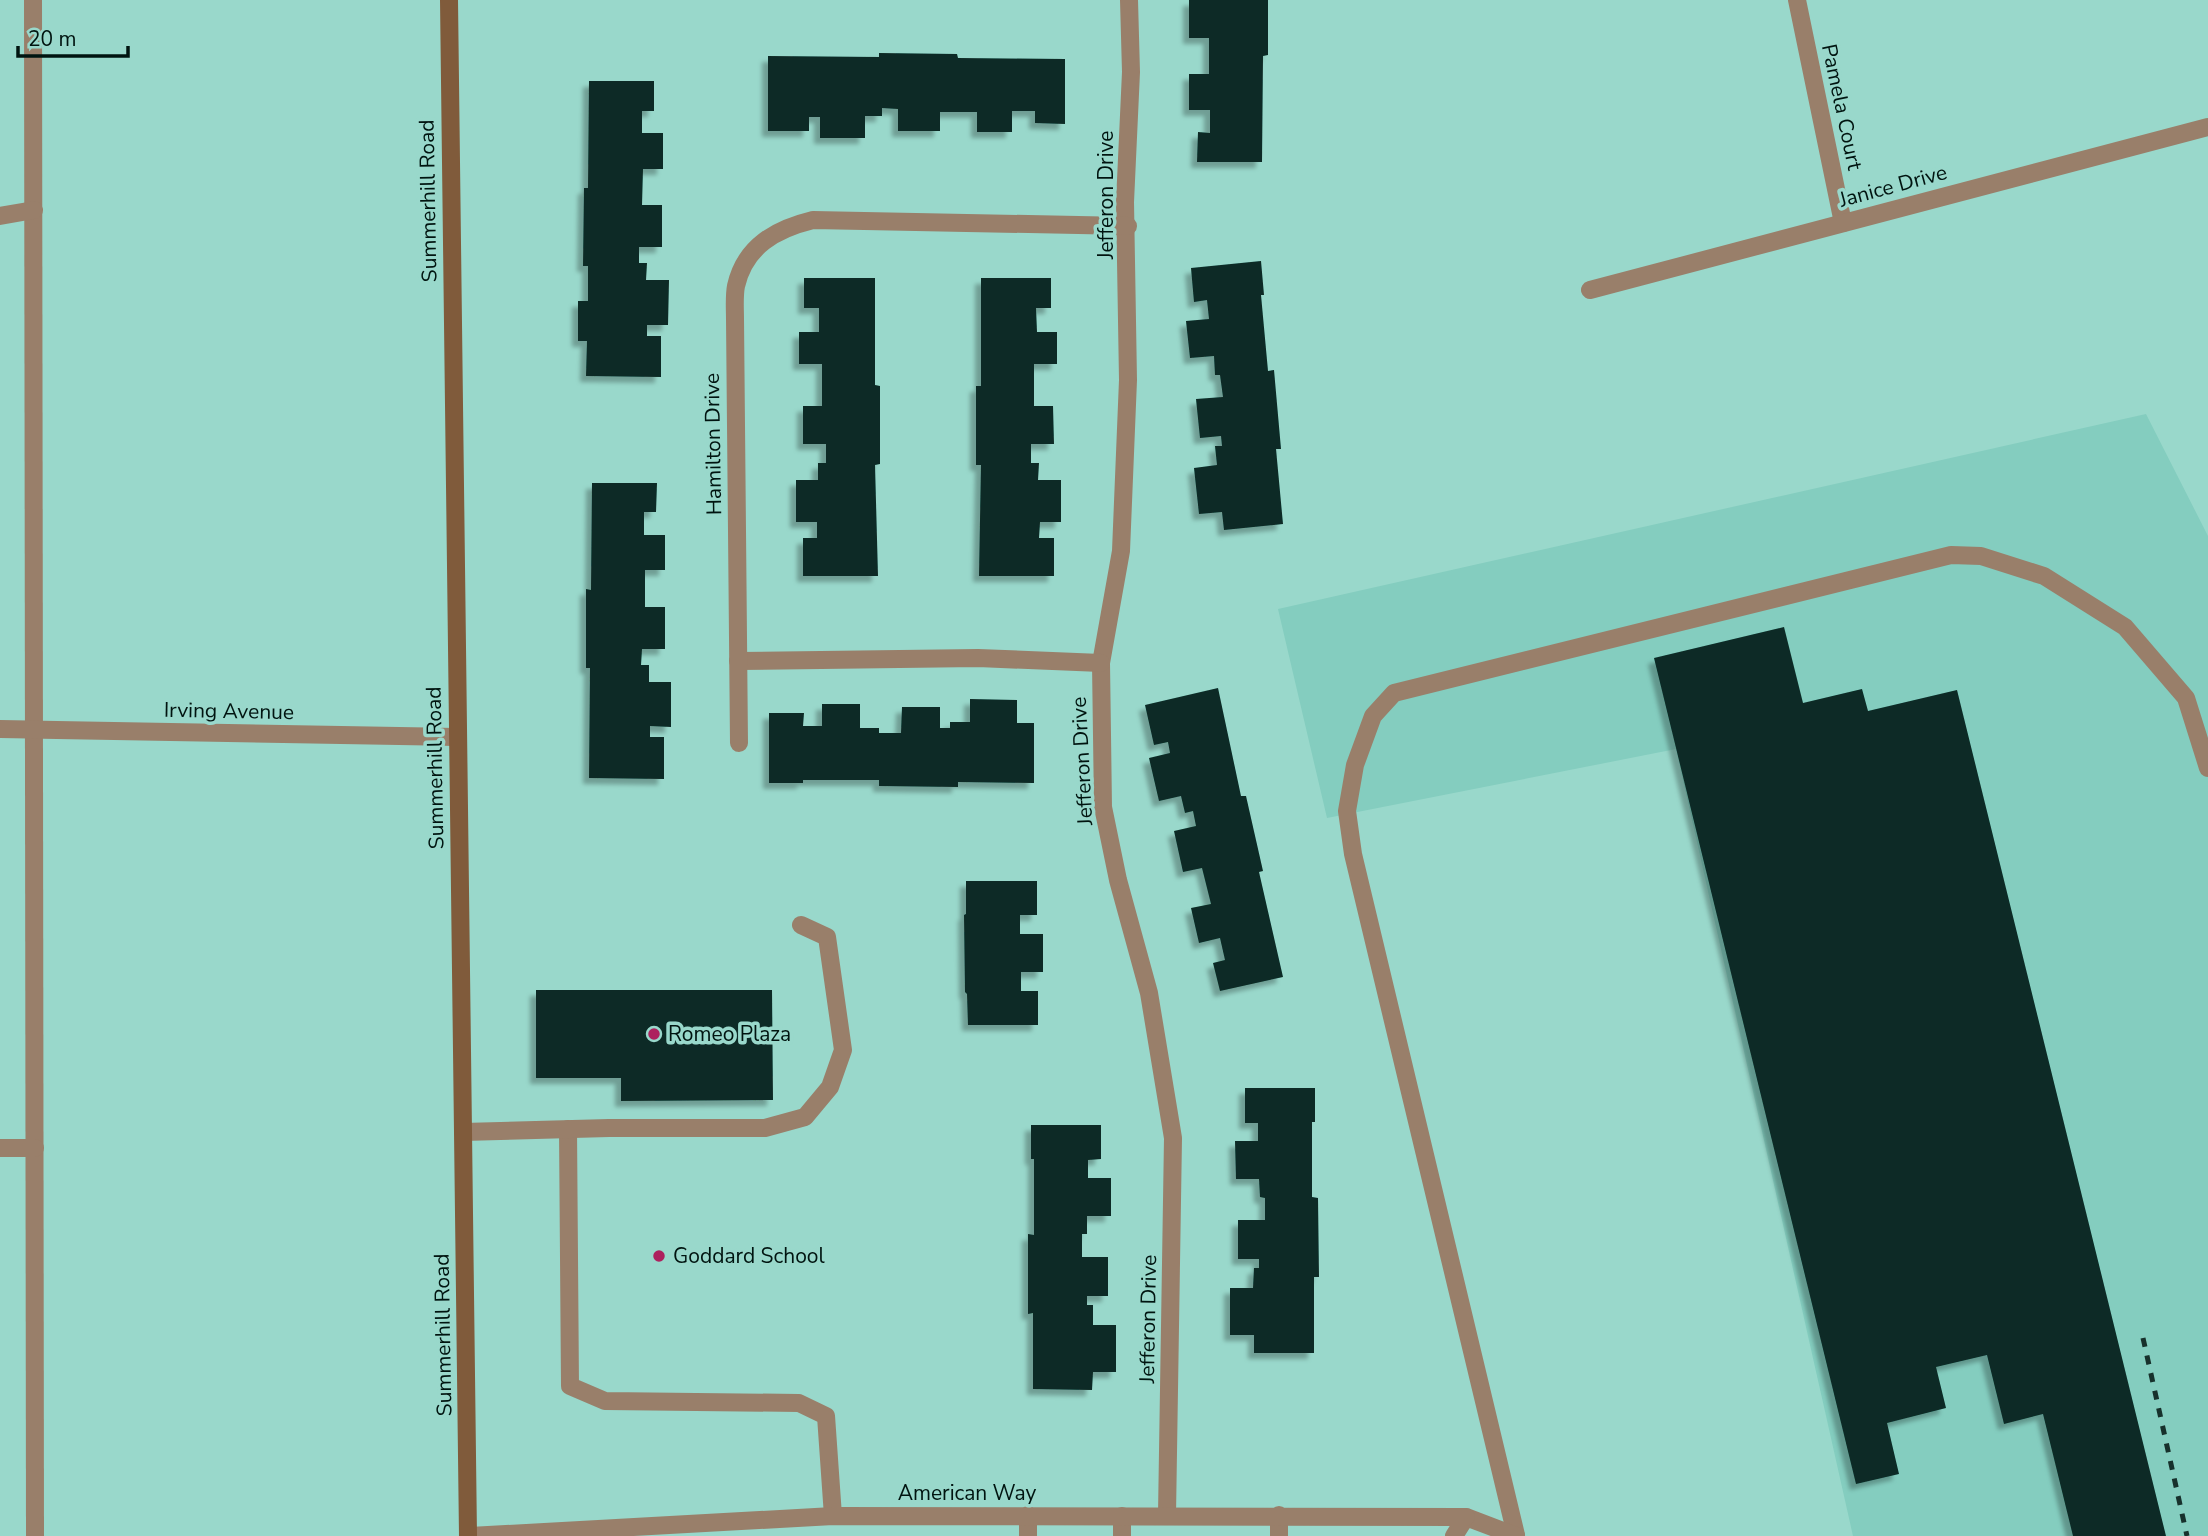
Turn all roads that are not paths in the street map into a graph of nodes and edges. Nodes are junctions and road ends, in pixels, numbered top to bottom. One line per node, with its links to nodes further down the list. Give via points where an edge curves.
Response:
1 (33, 0): 6 (street)
2 (449, 0): 15 (main road, Summerhill Road)
3 (1129, 0): 9 (street, Jefferon Drive)
4 (1797, 0): 8 (street, Pamela Court)
5 (2208, 127): 8 (street, Janice Drive)
6 (34, 210): 7 (street); 14 (street)
7 (0, 216)
8 (1843, 223): 10 (street, Janice Drive)
9 (1128, 226): 11 (street, Hamilton Drive, via 813,220 787,226 764,241 746,261 736,286); 12 (street, Jefferon Drive, via 1121,551)
10 (1590, 290)
11 (738, 661): 12 (street, via 978,658); 16 (street, Hamilton Drive)
12 (1101, 663): 24 (street, Jefferon Drive, via 1103,807 1149,993 1173,1138)
13 (0, 729): 14 (street, Irving Avenue)
14 (34, 731): 15 (street, Irving Avenue); 22 (street)
15 (457, 737): 20 (main road, Summerhill Road)
16 (739, 743)
17 (2208, 768): 35 (street, via 2186,698 2125,627 2044,576 1981,556 1951,555 1394,693 1373,716 1355,765 1347,811 1353,854)
18 (801, 925): 19 (street, via 827,937 844,1050 830,1087 805,1117 765,1128)
19 (568, 1129): 20 (street); 26 (street, via 570,1386 605,1401 799,1404 826,1416)
20 (463, 1132): 30 (main road, Summerhill Road)
21 (0, 1148): 22 (street)
22 (35, 1148): 29 (street)
23 (1028, 1515): 26 (street, American Way); 27 (street, American Way); 31 (street)
24 (1167, 1515): 25 (street, American Way); 27 (street, American Way)
25 (1279, 1515): 28 (street, American Way); 33 (street)
26 (833, 1516): 30 (street, American Way)
27 (1122, 1516): 32 (street)
28 (1466, 1517): 34 (street); 35 (street, American Way)
29 (35, 1536)
30 (469, 1536)
31 (1028, 1536)
32 (1122, 1536)
33 (1279, 1536)
34 (1454, 1536)
35 (1516, 1536)

